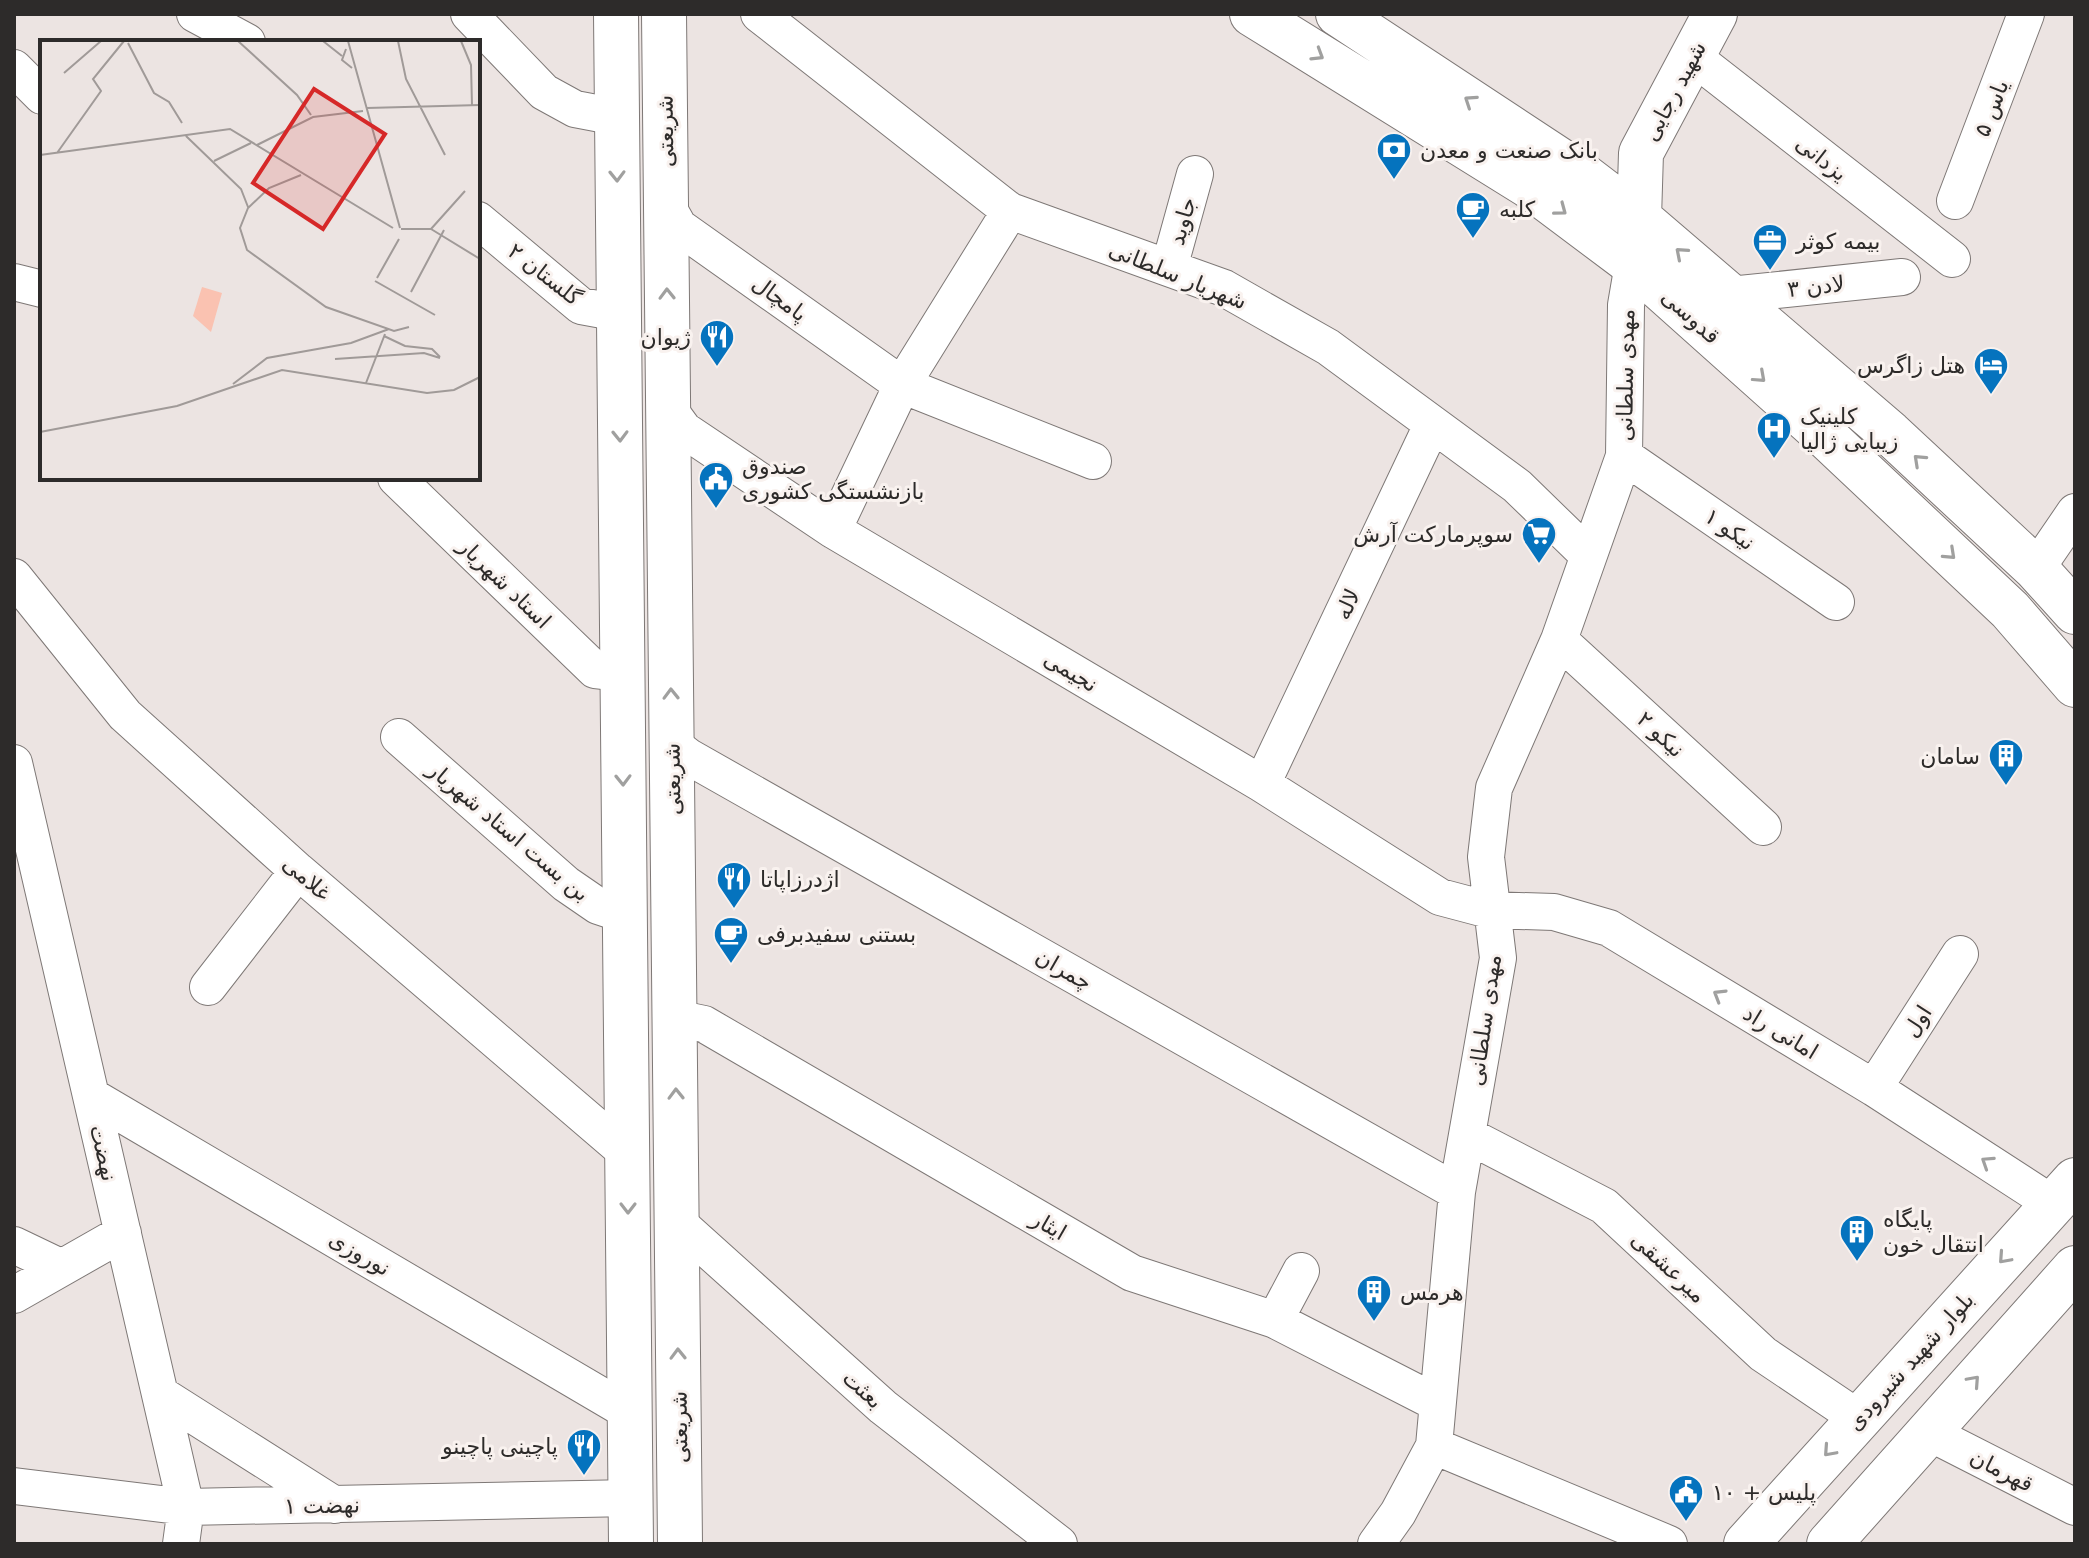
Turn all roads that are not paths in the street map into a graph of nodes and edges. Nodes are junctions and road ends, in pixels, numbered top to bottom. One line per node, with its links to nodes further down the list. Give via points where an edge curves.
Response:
1 (195, 14): 10 (street)
2 (469, 14): 14 (street, via 544,92 575,109)
3 (616, 14): 14 (main road)
4 (664, 14): 19 (main road, شریعتی)
5 (759, 14): 20 (street, شهریار سلطانی)
6 (1252, 14): 24 (main road, قدوسی, one-way to 24, via 1529,186)
7 (1715, 14): 11 (main road, شهید رجایی)
8 (2026, 14): 18 (street, یاس ۵)
9 (1359, 21): 17 (main road, قدوسی, one-way to 9)
10 (243, 40)
11 (1692, 56): 15 (main road, شهید رجایی); 23 (street, یزدانی)
12 (14, 68): 13 (street)
13 (40, 94)
14 (617, 117): 30 (main road, one-way to 30)
15 (1641, 153): 17 (main road); 21 (main road, شهید رجایی)
16 (1195, 174): 25 (street, جاوید)
17 (1584, 176): 21 (main road, قدوسی)
18 (1955, 201)
19 (666, 204): 31 (street, پامچال, via 679,227); 32 (main road, شریعتی, one-way to 19)
20 (1010, 211): 25 (street, شهریار سلطانی); 31 (street)
21 (1639, 218): 29 (main road, قدوسی, one-way to 21)
22 (480, 222): 30 (street, گلستان ۲, via 581,306)
23 (1952, 259)
24 (1633, 264): 34 (street, مهدی سلطانی, via 1626,305); 46 (main road, قدوسی, one-way to 46, via 2010,610)
25 (1169, 268): 33 (street, شهریار سلطانی, via 1224,288 1328,347)
26 (1902, 277): 29 (street, لادن ۳)
27 (14, 282): 28 (street)
28 (40, 288)
29 (1730, 295): 40 (main road, قدوسی, one-way to 29)
30 (619, 313): 45 (main road, one-way to 45)
31 (902, 385): 35 (street, پامچال); 38 (street)
32 (668, 408): 38 (street, نجیمی, via 684,430); 48 (main road, شریعتی, one-way to 32)
33 (1432, 425): 39 (street, شهریار سلطانی, via 1517,486); 50 (street, لاله)
34 (1624, 456): 39 (street, مهدی سلطانی); 42 (street, نیکو ۱)
35 (1093, 461)
36 (398, 480): 45 (street, استاد شهریار, via 595,670)
37 (2075, 512): 40 (street)
38 (833, 530): 50 (street, نجیمی)
39 (1587, 554): 44 (street, مهدی سلطانی)
40 (2036, 569): 43 (main road, قدوسی)
41 (14, 577): 52 (street, غلامی, via 125,715)
42 (1836, 602)
43 (2075, 612)
44 (1559, 640): 51 (street, نیکو ۲); 53 (street, مهدی سلطانی, via 1494,788 1486,857)
45 (622, 673): 54 (main road, one-way to 54)
46 (2075, 685)
47 (399, 737): 54 (street, بن بست استاد شهریار, via 566,884 598,906)
48 (672, 744): 57 (main road, شریعتی); 62 (street, چمران)
49 (14, 763): 59 (street, نهضت)
50 (1262, 784): 53 (street, نجیمی, via 1440,897)
51 (1763, 827)
52 (298, 871): 56 (street); 61 (street, غلامی)
53 (1489, 910): 58 (street, امانی راد, one-way to 53, via 1609,928 1554,912); 60 (street, مهدی سلطانی, via 1498,958)
54 (625, 915): 61 (main road)
55 (1960, 954): 58 (street, اول)
56 (208, 987)
57 (675, 1018): 64 (main road, شریعتی, one-way to 57); 71 (street, ایثار, via 704,1024 1132,1273)
58 (1874, 1088): 63 (street, امانی راد, one-way to 58)
59 (91, 1096): 65 (street, نهضت); 74 (street, نوروزی)
60 (1467, 1135): 62 (street, مهدی سلطانی); 75 (street, میرعشقی, via 1604,1206 1763,1354)
61 (627, 1153): 74 (main road, one-way to 74)
62 (1457, 1192): 73 (street, مهدی سلطانی)
63 (2064, 1192): 75 (main road, بلوار شهید شیرودی, one-way to 75)
64 (677, 1222): 85 (main road, شریعتی, one-way to 64); 86 (street, بعثت, via 883,1407)
65 (123, 1233): 67 (street); 72 (street, نهضت)
66 (14, 1245): 67 (street)
67 (60, 1267): 70 (street)
68 (2075, 1268): 76 (main road, one-way to 68)
69 (1301, 1271): 71 (street)
70 (14, 1295)
71 (1275, 1320): 73 (street, ایثار)
72 (160, 1394): 80 (street); 81 (street, نهضت)
73 (1437, 1403): 77 (street, مهدی سلطانی)
74 (629, 1412): 79 (main road)
75 (1858, 1418): 89 (main road, بلوار شهید شیرودی, one-way to 89)
76 (1928, 1432): 82 (street, قهرمان); 90 (main road)
77 (1434, 1446): 87 (street, مهدی سلطانی); 88 (street)
78 (14, 1486): 81 (street, نهضت ۱)
79 (631, 1498): 80 (street, نهضت ۱); 84 (main road)
80 (335, 1505): 81 (street, نهضت ۱)
81 (186, 1507): 83 (street, نهضت)
82 (2075, 1507)
83 (181, 1544)
84 (631, 1544)
85 (680, 1544)
86 (1059, 1544)
87 (1376, 1544)
88 (1669, 1544)
89 (1746, 1544)
90 (1829, 1544)

